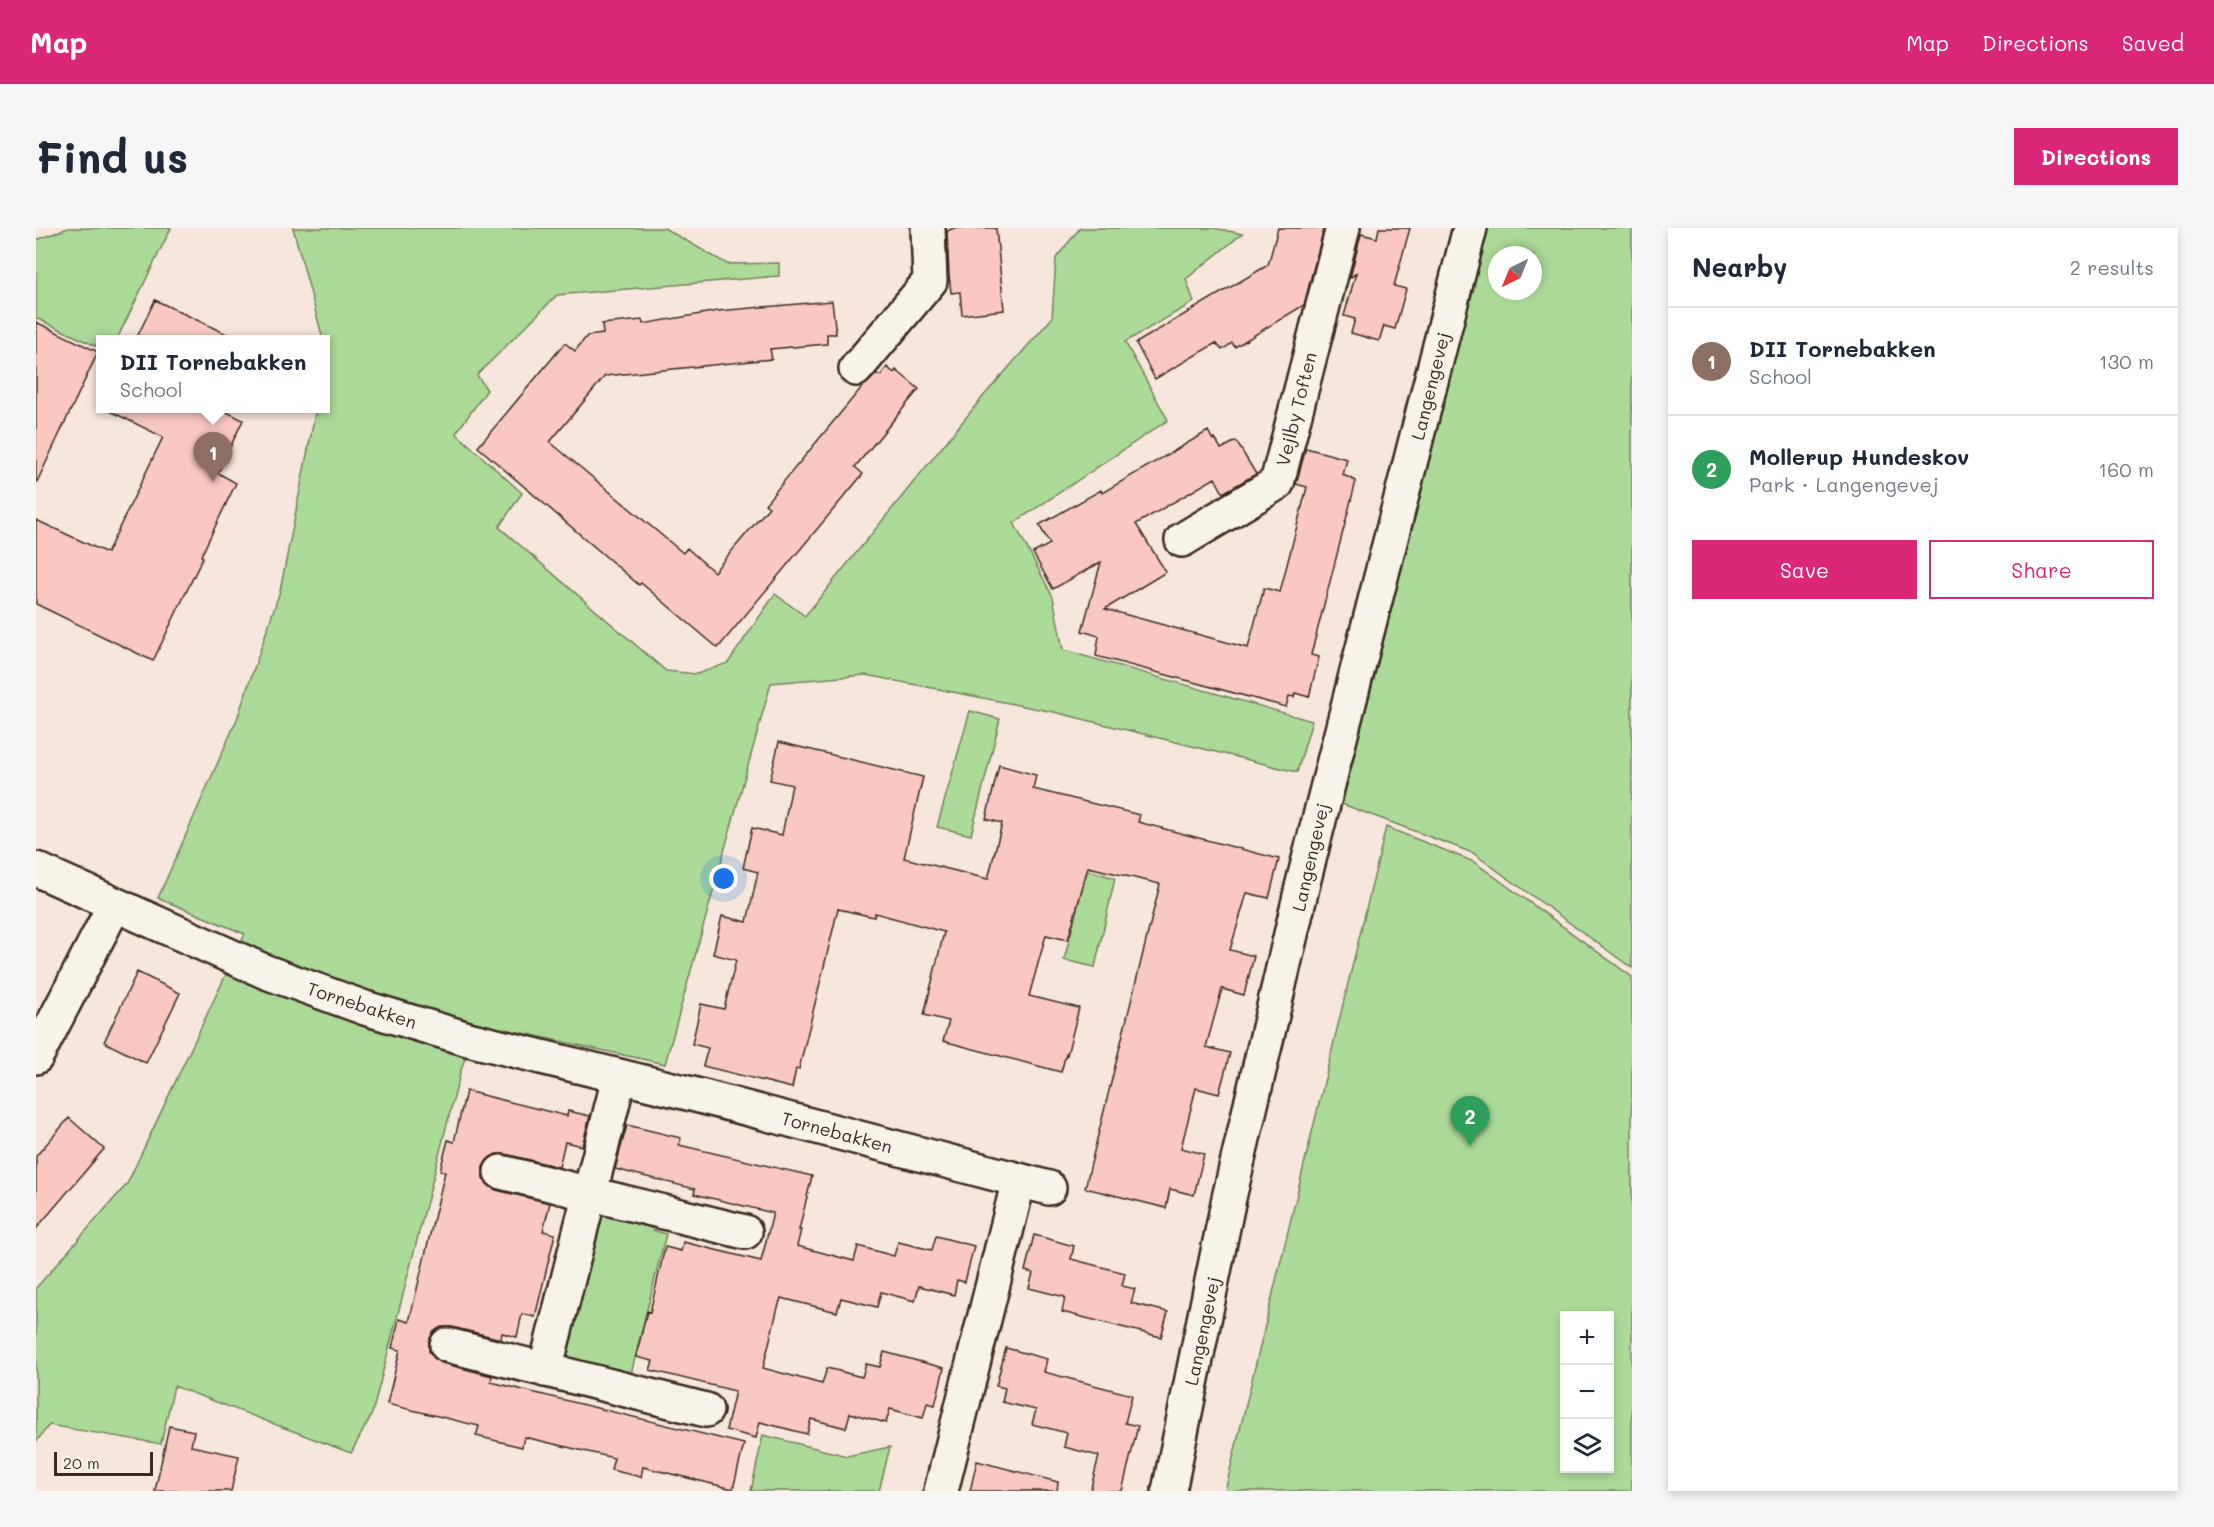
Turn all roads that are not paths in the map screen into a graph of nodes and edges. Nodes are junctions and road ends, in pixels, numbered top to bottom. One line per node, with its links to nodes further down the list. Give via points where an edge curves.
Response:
1 (928, 228): 4 (street, via 930,281)
2 (1343, 228): 5 (street, Vejlby Toften, via 1277,483)
3 (1470, 228): 17 (street, Langengevej, via 1304,879 1229,1198)
4 (856, 369)
5 (1182, 540)
6 (36, 869): 7 (street, Tornebakken)
7 (114, 906): 8 (street); 9 (street, Tornebakken, via 267,972 365,1008)
8 (38, 1051)
9 (619, 1078): 11 (street); 16 (street, Tornebakken, via 1034,1184)
10 (501, 1172): 11 (street)
11 (589, 1193): 12 (street); 14 (street)
12 (746, 1232)
13 (447, 1345): 14 (street)
14 (545, 1370): 15 (street)
15 (706, 1410)
16 (941, 1491)
17 (1169, 1491)

